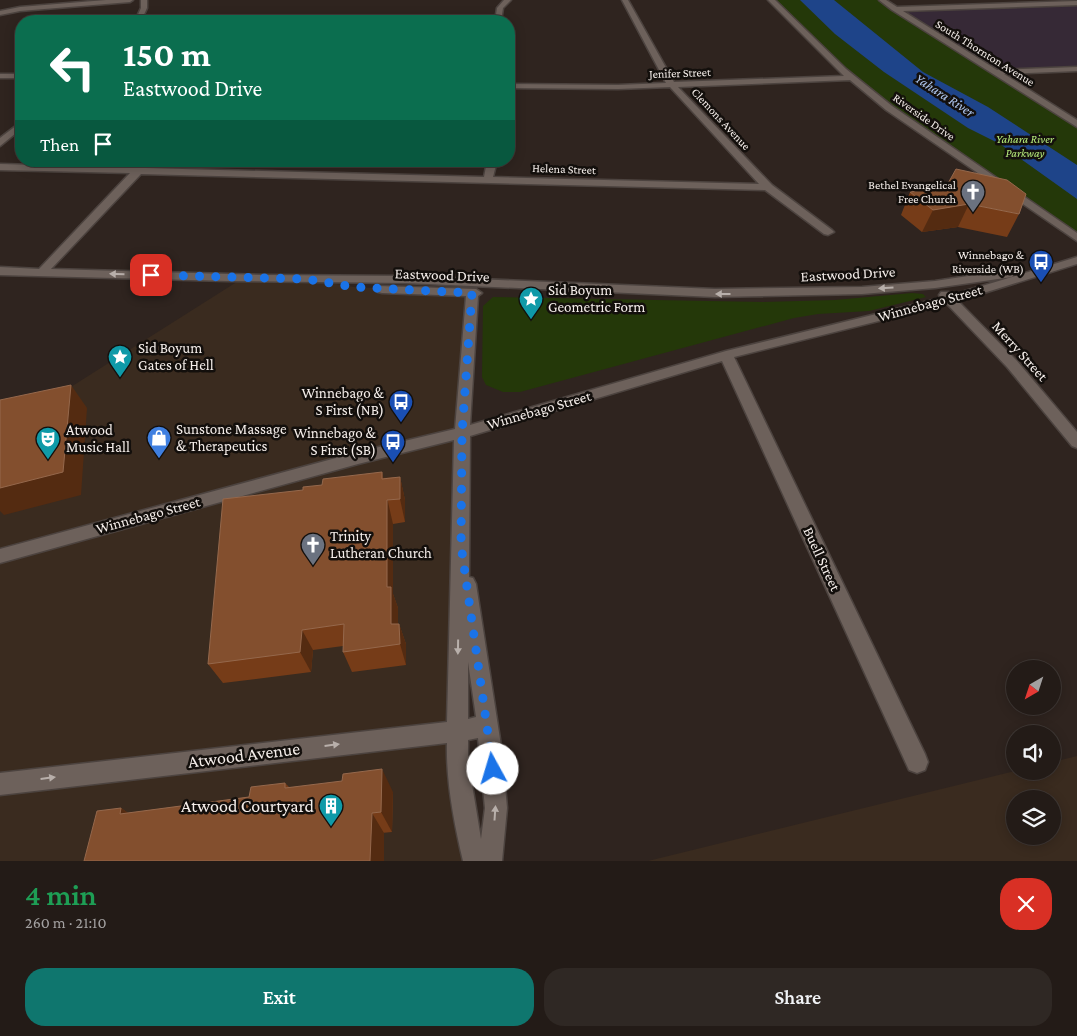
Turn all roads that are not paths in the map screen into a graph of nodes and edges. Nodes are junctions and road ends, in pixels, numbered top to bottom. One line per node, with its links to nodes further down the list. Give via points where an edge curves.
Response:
1 (130, 0): 9 (street)
2 (144, 0): 10 (street)
3 (508, 0): 11 (street, via 500,8)
4 (625, 0): 17 (street, Clemons Avenue)
5 (770, 0): 16 (street, Riverside Drive)
6 (882, 0): 8 (street, South Thornton Avenue)
7 (1077, 4): 8 (street)
8 (894, 9): 13 (street, South Thornton Avenue)
9 (2, 11)
10 (141, 15)
11 (499, 15)
12 (1077, 69): 13 (street)
13 (996, 72): 19 (street, South Thornton Avenue)
14 (0, 76): 15 (street)
15 (15, 76)
16 (851, 78): 17 (street, Jenifer Street); 28 (street, Riverside Drive, via 889,108)
17 (671, 84): 18 (street, Jenifer Street, via 577,88); 26 (street, Clemons Avenue)
18 (515, 86)
19 (1077, 124)
20 (15, 130): 21 (street)
21 (0, 143)
22 (0, 167): 24 (street, Helena Street)
23 (491, 167): 25 (street)
24 (138, 171): 25 (street, Helena Street); 32 (street)
25 (488, 180): 26 (street, Helena Street)
26 (768, 187): 27 (street, Clemons Avenue)
27 (828, 232)
28 (1077, 238)
29 (1077, 260): 30 (street, Winnebago Street)
30 (1058, 265): 34 (street, Eastwood Drive); 37 (street, Winnebago Street)
31 (0, 271): 32 (street, Eastwood Drive)
32 (42, 272): 33 (street, Eastwood Drive, one-way to 32)
33 (306, 279): 35 (street, Eastwood Drive, via 418,280); 36 (street, Eastwood Drive, via 354,287)
34 (934, 285): 35 (street, Eastwood Drive, one-way to 35, via 795,294); 37 (street, Merry Street)
35 (638, 292): 36 (street, Eastwood Drive, via 601,296)
36 (472, 293): 39 (street)
37 (950, 300): 38 (street, Winnebago Street); 40 (street, Merry Street, via 1012,364)
38 (726, 356): 39 (street, Winnebago Street); 45 (street, Buell Street)
39 (462, 433): 41 (street); 42 (street, Winnebago Street, via 358,458)
40 (1077, 442)
41 (461, 545): 43 (street); 44 (street, one-way to 44)
42 (0, 556)
43 (487, 726): 44 (street, Atwood Avenue); 48 (street, one-way to 43, via 496,808)
44 (457, 731): 46 (street, Atwood Avenue, one-way to 44); 47 (street, via 457,760 466,829)
45 (917, 762)
46 (0, 784)
47 (475, 861)
48 (490, 861)

